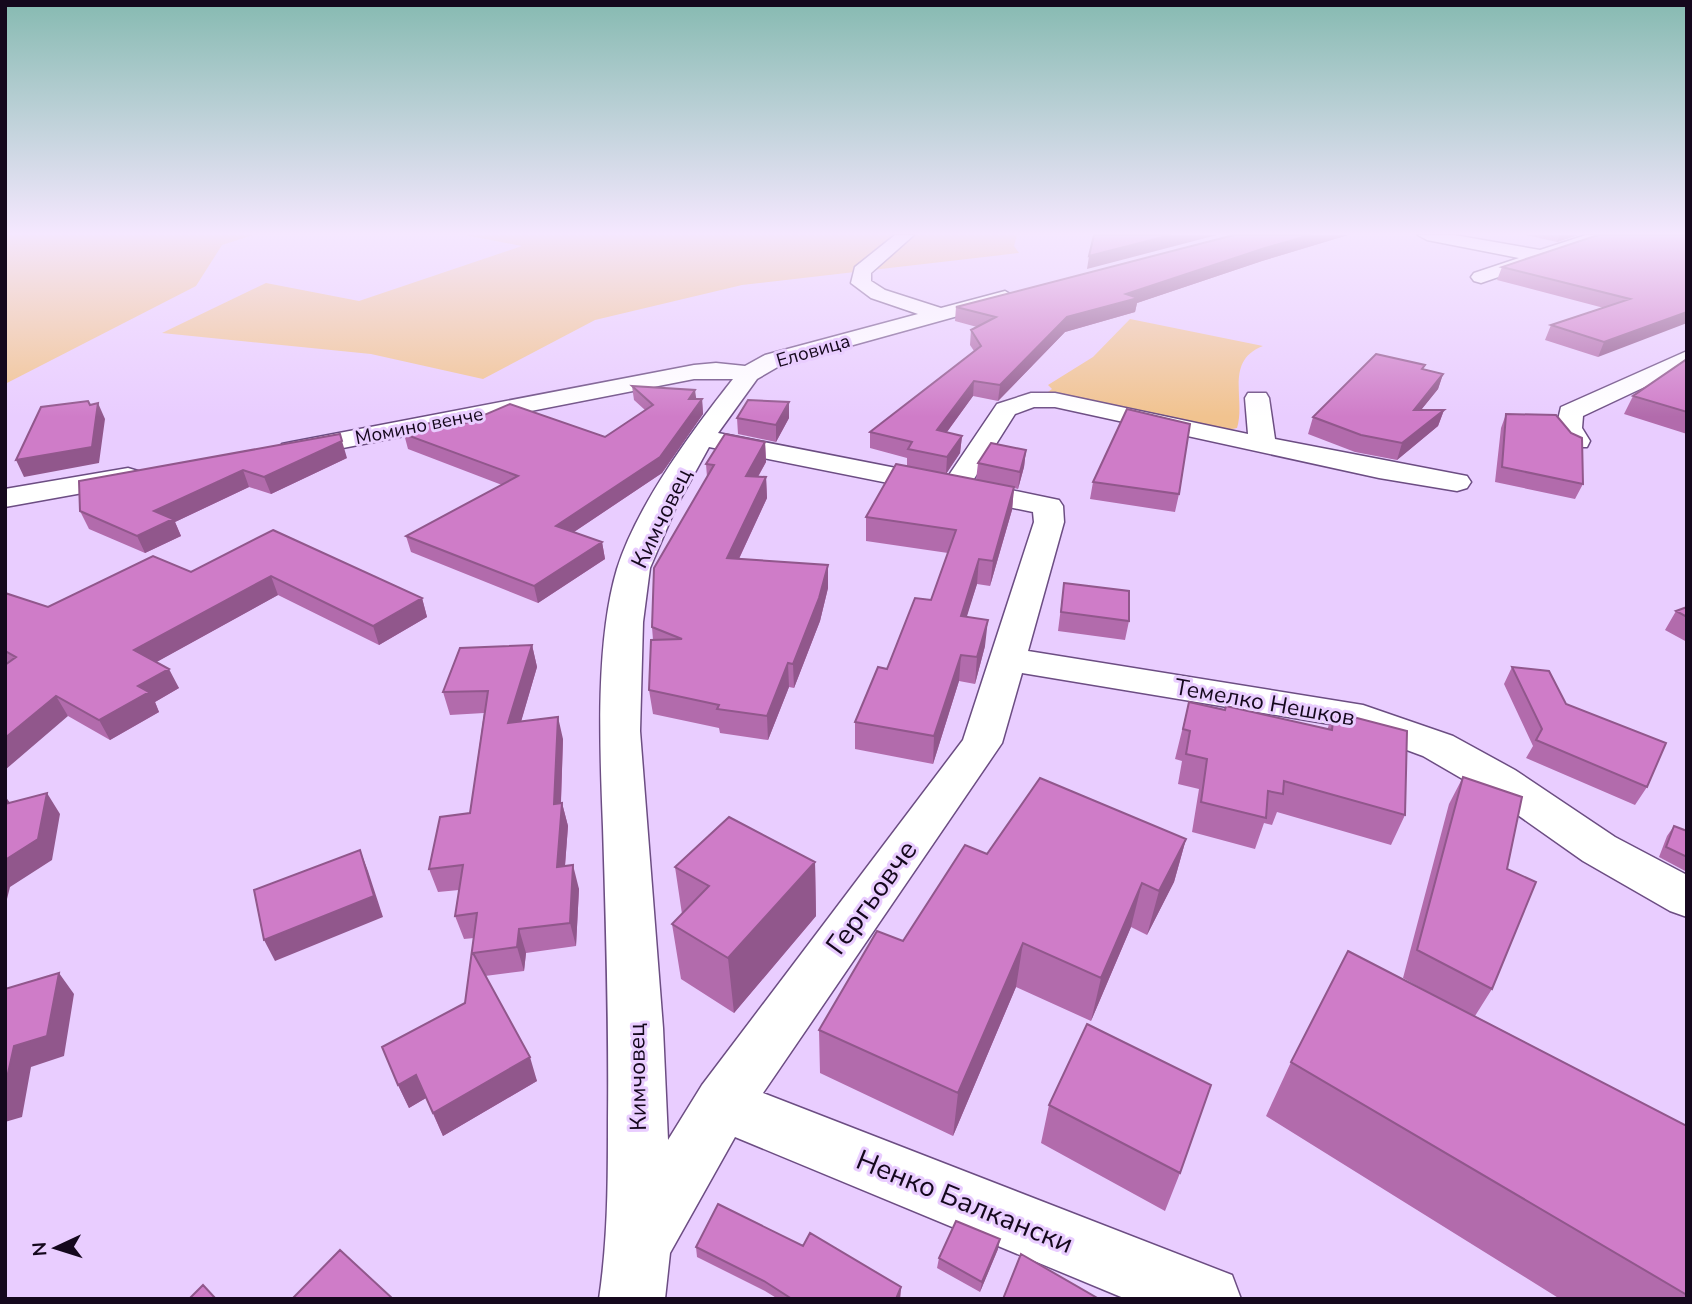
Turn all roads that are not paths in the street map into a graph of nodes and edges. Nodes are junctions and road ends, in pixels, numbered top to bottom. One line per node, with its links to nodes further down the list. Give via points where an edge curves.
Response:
1 (884, 296): 3 (street)
2 (1011, 296): 3 (street, Еловица)
3 (941, 315): 5 (street, Еловица, via 773,360)
4 (1687, 358): 8 (street, via 1570,412 1569,428)
5 (749, 374): 7 (street, Кимчовец); 10 (street, Момино венче, via 694,372)
6 (1257, 398): 9 (street)
7 (701, 438): 13 (street); 18 (street, Кимчовец, via 634,568 625,622 620,731 636,1028)
8 (1577, 441)
9 (1262, 443): 12 (street, via 1379,470); 13 (street, via 1055,400 1031,400 1006,410)
10 (270, 454)
11 (151, 474): 14 (street)
12 (1457, 482)
13 (954, 487): 15 (street, Гергьовче, via 1048,506 1049,522)
14 (5, 498)
15 (1007, 659): 16 (street, Темелко Нешков, via 1349,714 1438,746 1500,781 1599,849); 17 (street, Гергьовче, via 982,743)
16 (1687, 898)
17 (722, 1104): 18 (street, Гергьовче); 20 (street, Ненко Балкански)
18 (639, 1246): 19 (street, Кимчовец)
19 (632, 1299)
20 (1208, 1299)

